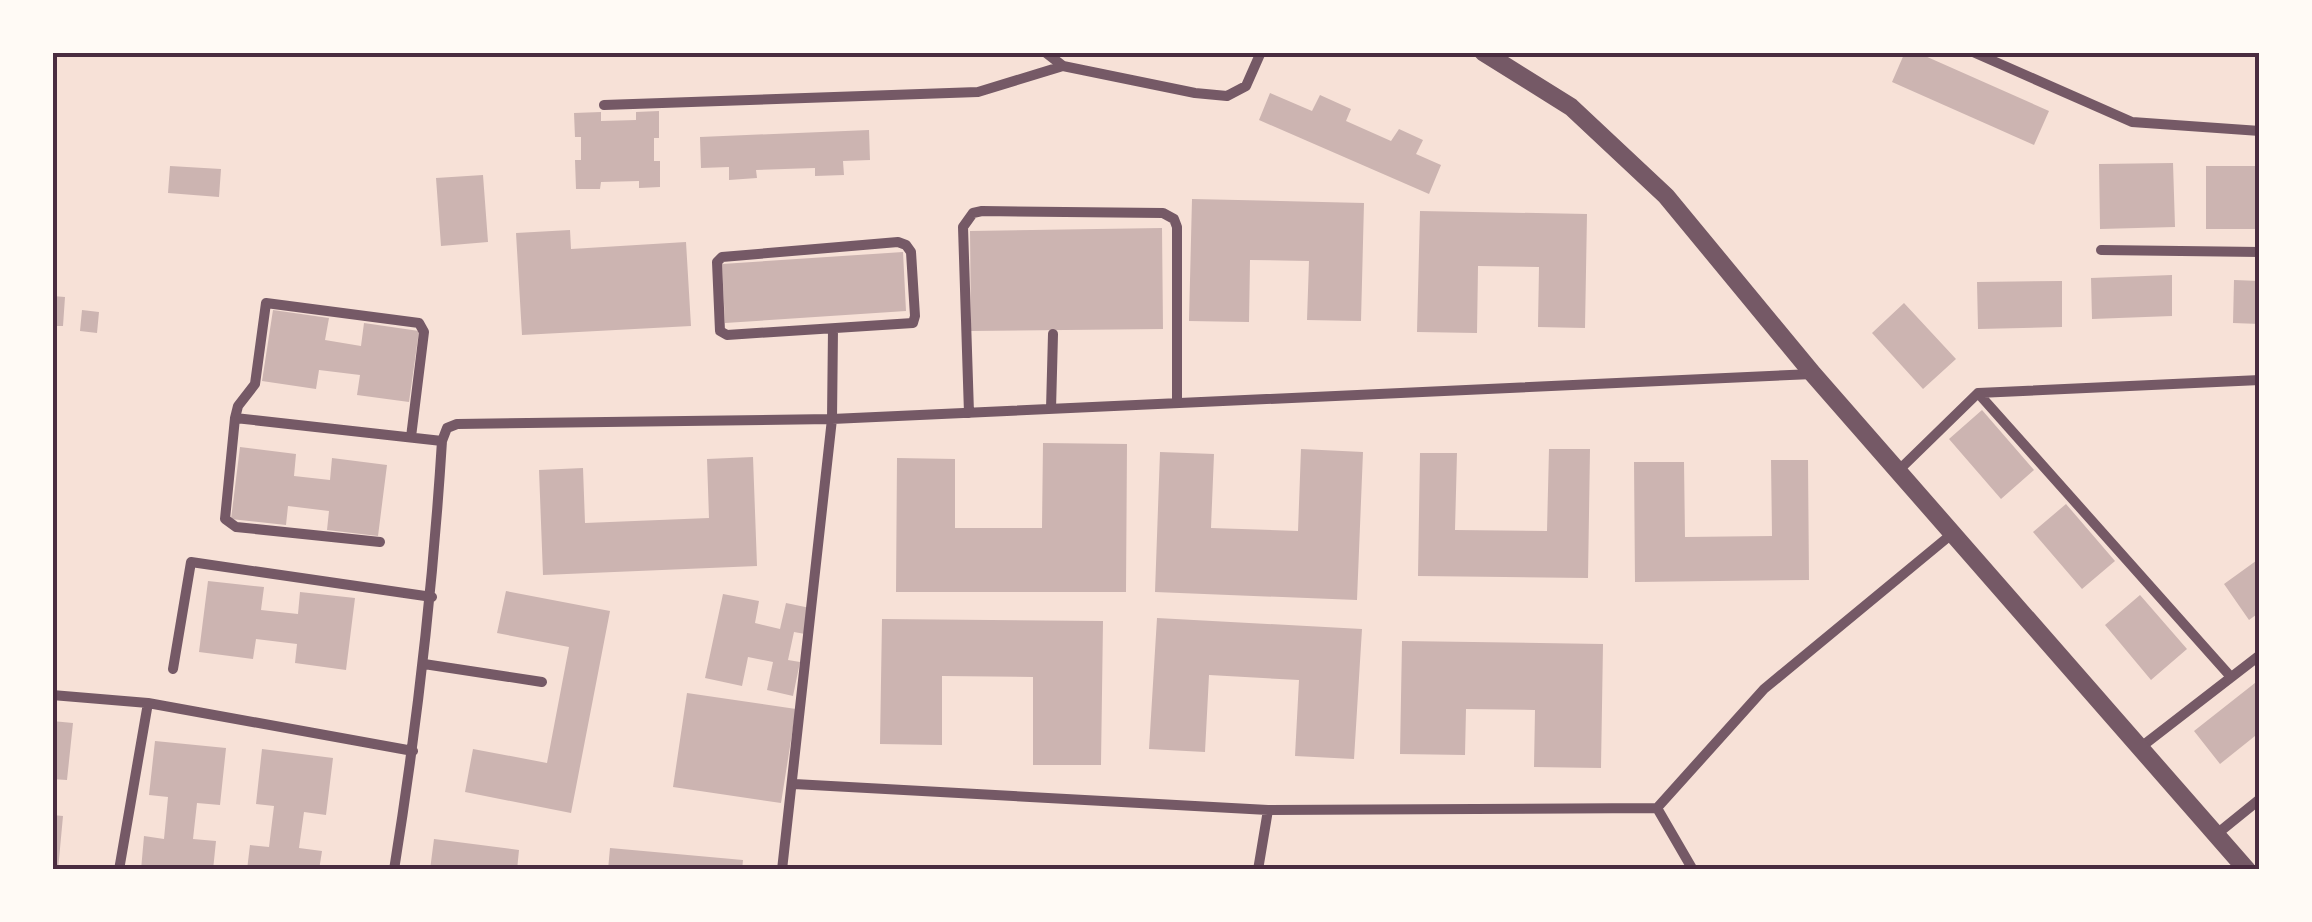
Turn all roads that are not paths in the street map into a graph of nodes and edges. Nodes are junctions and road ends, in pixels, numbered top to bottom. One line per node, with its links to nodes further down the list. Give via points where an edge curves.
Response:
1 (1045, 52): 5 (street)
2 (1261, 52): 5 (street, via 1246,86 1227,96)
3 (1483, 52): 12 (street, via 1571,108 1666,196)
4 (1973, 52): 7 (street, via 2132,122)
5 (1063, 66): 6 (street, via 978,92)
6 (604, 105)
7 (2260, 131)
8 (2101, 250): 9 (street)
9 (2260, 252)
10 (833, 328): 10 (street, via 913,324 906,245 717,262 724,334); 19 (street)
11 (1053, 334): 16 (street)
12 (1812, 374): 15 (street); 22 (street)
13 (2260, 380): 14 (street)
14 (1978, 393): 22 (street); 29 (street)
15 (1177, 403): 16 (street); 17 (street, via 1174,219 1163,213 982,211 962,227)
16 (1051, 409): 17 (street)
17 (969, 413): 19 (street)
18 (234, 418): 20 (street); 20 (street, via 255,384 270,302 419,324); 24 (street, via 228,524)
19 (832, 419): 21 (street, via 456,424); 35 (street)
20 (412, 437): 21 (street)
21 (442, 440): 25 (street)
22 (1898, 471): 23 (street)
23 (1953, 534): 33 (street); 37 (street, via 1764,690)
24 (380, 542)
25 (432, 597): 27 (street); 28 (street, via 192,562)
26 (2260, 656): 29 (street)
27 (424, 664): 30 (street); 34 (street)
28 (173, 669)
29 (2231, 677): 33 (street)
30 (542, 682)
31 (52, 695): 32 (street)
32 (148, 703): 34 (street); 40 (street)
33 (2141, 747): 39 (street)
34 (414, 751): 41 (street)
35 (794, 784): 38 (street); 42 (street)
36 (2260, 800): 39 (street)
37 (1657, 808): 38 (street); 44 (street)
38 (1268, 810): 43 (street)
39 (2218, 833): 45 (street)
40 (119, 870)
41 (394, 870)
42 (782, 870)
43 (1258, 870)
44 (1693, 870)
45 (2247, 870)

